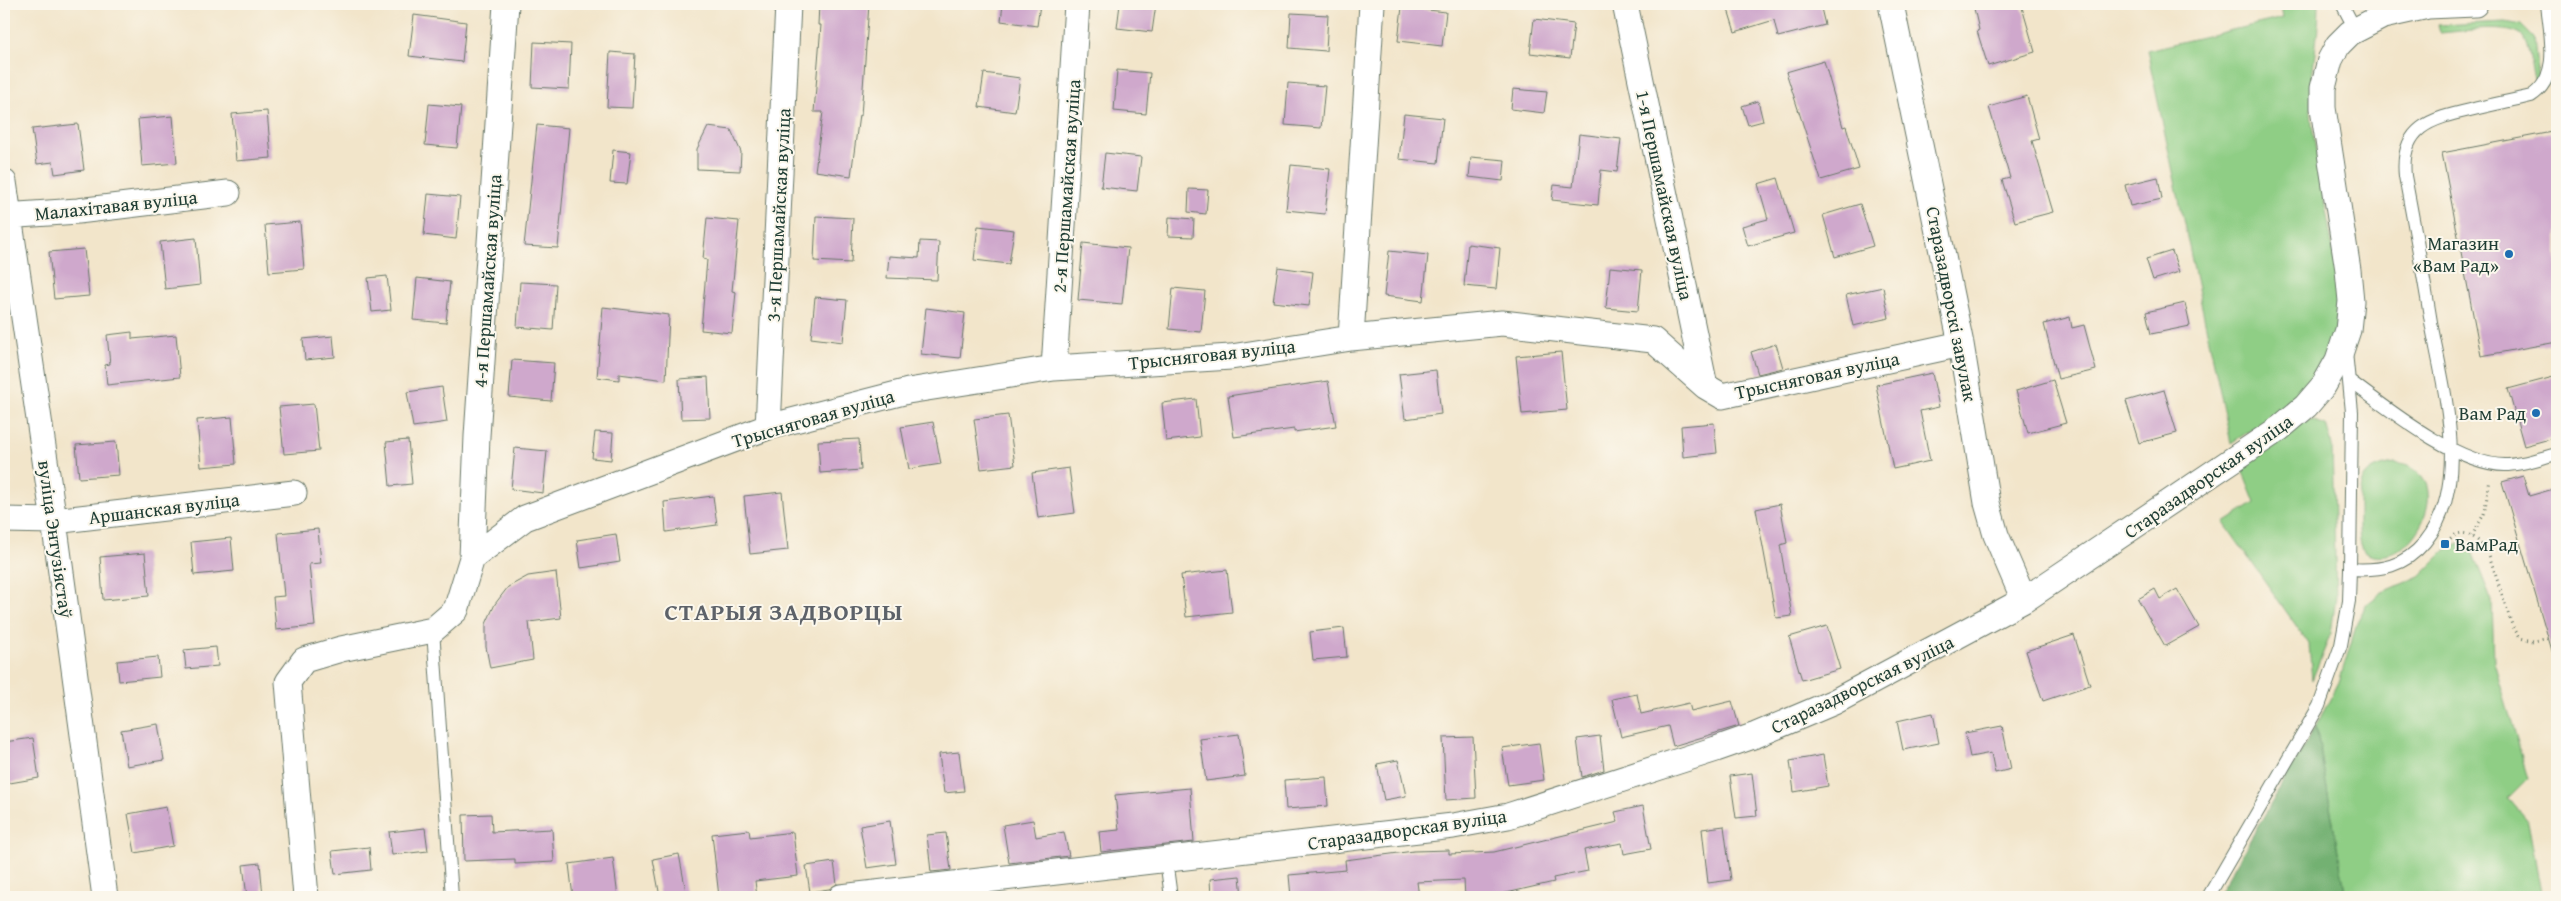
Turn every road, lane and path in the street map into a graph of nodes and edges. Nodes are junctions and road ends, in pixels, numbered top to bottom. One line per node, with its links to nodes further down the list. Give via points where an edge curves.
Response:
1 (506, 4): 29 (street, 4-я Першамайская вуліца)
2 (788, 4): 20 (street, 3-я Першамайская вуліца)
3 (1077, 4): 17 (street, 2-я Першамайская вуліца)
4 (1372, 4): 14 (street)
5 (1625, 4): 19 (street, 1-я Першамайская вуліца)
6 (1891, 4): 15 (street, Старазадворскі завулак)
7 (2342, 4): 10 (lane)
8 (2474, 4): 10 (street, Старазадворская вуліца, via 2428,6 2398,12)
9 (2548, 4): 21 (lane, via 2552,64 2549,80 2544,86 2531,96 2431,120 2416,131 2405,157 2405,176 2438,356)
10 (2356, 29): 16 (street, Старазадворская вуліца, via 2334,52 2323,88 2324,118 2350,287)
11 (4, 182): 13 (street, вуліца Энтузіястаў)
12 (228, 193): 13 (street, Малахітавая вуліца)
13 (6, 216): 26 (street, вуліца Энтузіястаў)
14 (1351, 338): 17 (street, Трысняговая вуліца, via 1231,357); 19 (street, Трысняговая вуліца, via 1502,323 1653,340)
15 (1961, 344): 19 (street, Трысняговая вуліца, via 1722,396); 31 (street, Старазадворскі завулак, via 1988,503 1996,535)
16 (2345, 344): 18 (lane); 31 (street, Старазадворская вуліца, via 2320,390 2287,422)
17 (1054, 368): 20 (street, Трысняговая вуліца, via 908,391)
18 (2350, 381): 21 (lane); 30 (lane)
19 (1705, 386)
20 (768, 427): 29 (street, Трысняговая вуліца, via 525,518)
21 (2450, 448): 23 (lane); 30 (lane, via 2450,484 2445,509 2423,544 2393,567)
22 (2557, 454): 23 (lane, via 2519,464)
23 (2492, 464): 27 (path, via 2484,514)
24 (294, 493): 26 (street, Аршанская вуліца)
25 (4, 520): 26 (street, Аршанская вуліца)
26 (54, 521): 35 (street, вуліца Энтузіястаў)
27 (2472, 536): 28 (path, via 2458,534); 33 (path, via 2480,541 2489,555 2515,632 2520,638 2533,641)
28 (2445, 544)
29 (472, 558): 32 (street, 4-я Першамайская вуліца, via 456,610)
30 (2350, 569): 40 (lane, via 2342,645 2325,692)
31 (2024, 600): 34 (street, Старазадворская вуліца, via 1834,702 1796,719 1748,738 1508,816 1453,826)
32 (434, 630): 36 (street, via 304,660 288,682); 37 (lane)
33 (2557, 637)
34 (1166, 860): 38 (street, Старазадворская вуліца); 39 (lane)
35 (105, 897)
36 (306, 897)
37 (452, 897)
38 (841, 897)
39 (1171, 897)
40 (2208, 897)

